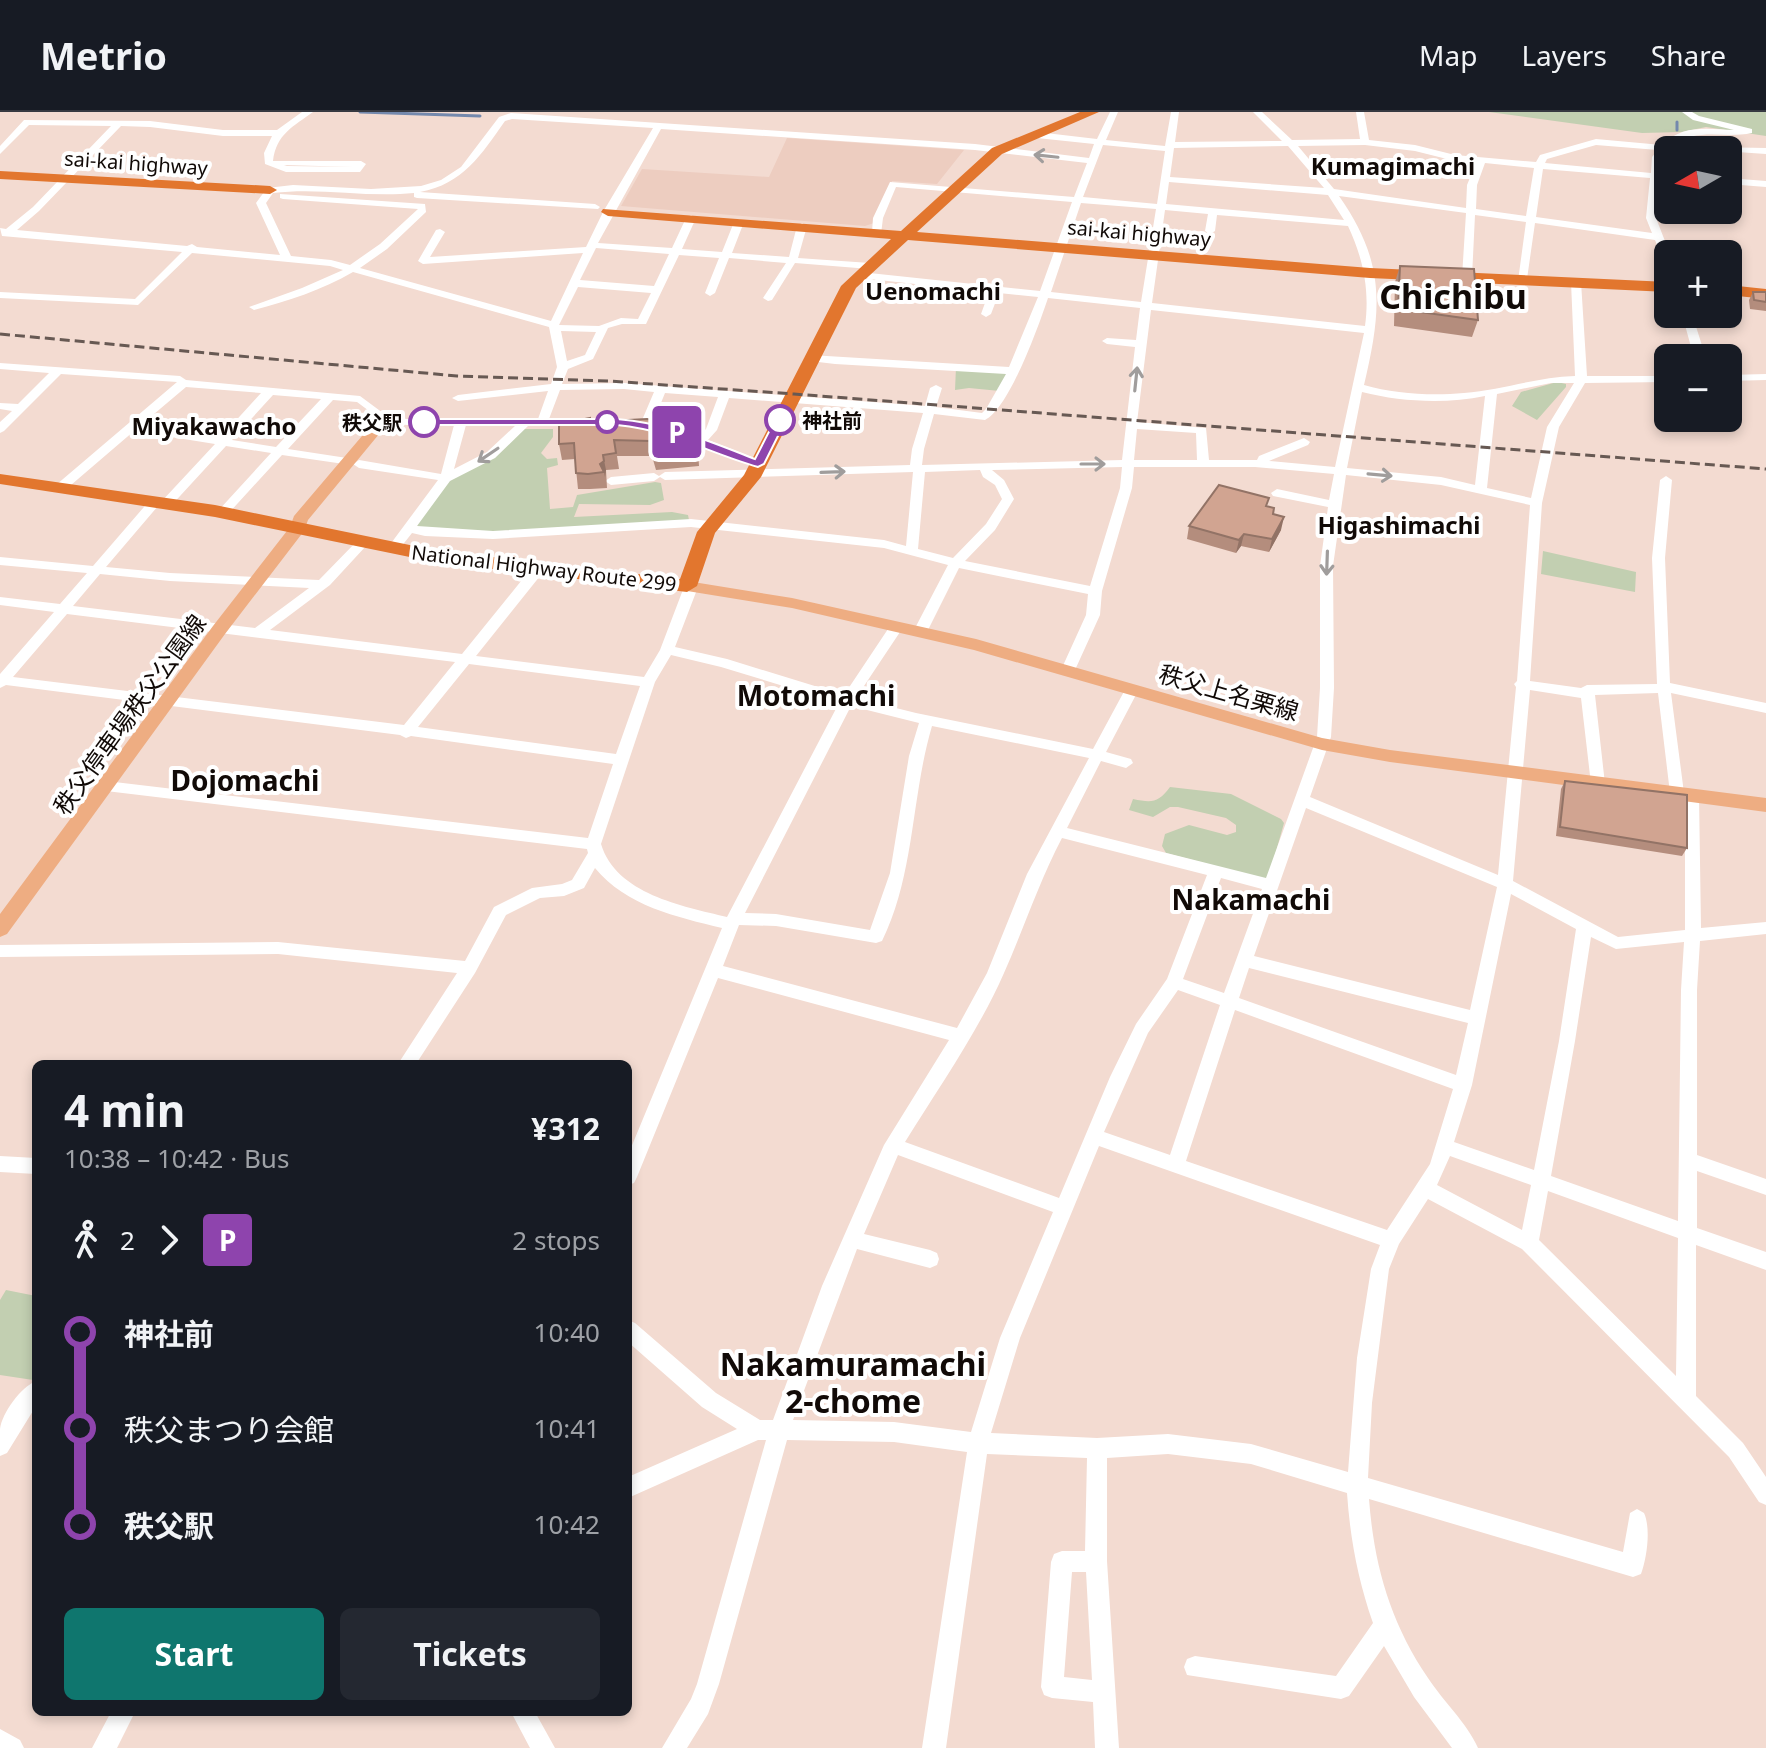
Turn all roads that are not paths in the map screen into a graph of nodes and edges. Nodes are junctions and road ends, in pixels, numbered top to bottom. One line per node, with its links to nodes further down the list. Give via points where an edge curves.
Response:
1 (117, 112): 9 (street)
2 (309, 112): 12 (street, via 288,121)
3 (1092, 112): 13 (highway, National Highway Route 299)
4 (1114, 112): 15 (street)
5 (1175, 112): 18 (street)
6 (1257, 112): 17 (street)
7 (1360, 112): 16 (street)
8 (1686, 112): 14 (street, via 1749,131 1694,129)
9 (106, 122): 10 (street); 20 (street, via 27,122)
10 (119, 123): 12 (street); 30 (street)
11 (659, 125): 21 (street); 35 (street, via 511,116 502,119 462,171 437,184 392,191 302,186); 44 (street)
12 (279, 133): 27 (street, via 267,160)
13 (1037, 135): 15 (street); 21 (highway, National Highway Route 299)
14 (1682, 136)
15 (1102, 142): 18 (street); 24 (street)
16 (1365, 142): 17 (street); 25 (street)
17 (1289, 143): 18 (street); 36 (street)
18 (1170, 147): 31 (street)
19 (1654, 147): 26 (street, via 1596,142 1543,157)
20 (0, 151)
21 (997, 151): 24 (street, one-way to 21); 34 (highway, National Highway Route 299)
22 (1742, 152): 23 (street)
23 (1765, 154)
24 (1094, 161): 38 (street)
25 (1481, 161): 26 (street); 43 (street)
26 (1539, 165): 29 (street); 46 (street)
27 (282, 167): 27 (street, via 282,162 361,164 357,170); 35 (street)
28 (0, 175): 30 (highway, sai-kai highway)
29 (1654, 175)
30 (63, 178): 35 (highway, sai-kai highway); 53 (street, via 36,209)
31 (1165, 179): 36 (street); 40 (street)
32 (1742, 182): 33 (street)
33 (1766, 184)
34 (954, 188): 38 (street); 52 (street, via 893,184); 54 (highway, National Highway Route 299)
35 (271, 192): 63 (street, via 261,203); 65 (street, via 422,206 389,244)
36 (1333, 192): 43 (street); 48 (street)
37 (417, 195): 44 (street)
38 (1079, 200): 40 (street); 58 (street)
39 (449, 207): 44 (street)
40 (1161, 207): 42 (street); 61 (street)
41 (1654, 207): 55 (street, via 1651,218)
42 (1213, 211): 48 (street); 50 (street)
43 (1470, 211): 46 (street); 68 (street)
44 (604, 212): 45 (highway, sai-kai highway); 59 (street)
45 (691, 218): 47 (highway, sai-kai highway); 60 (street)
46 (1531, 219): 55 (street); 69 (street)
47 (739, 222): 49 (highway, sai-kai highway); 62 (street)
48 (1349, 223): 67 (street)
49 (802, 226): 52 (highway, sai-kai highway); 64 (street)
50 (1210, 231)
51 (440, 232): 59 (street, via 423,261)
52 (877, 232): 54 (highway, sai-kai highway)
53 (3, 234): 57 (street)
54 (904, 234): 58 (highway, sai-kai highway); 66 (highway, National Highway Route 299)
55 (1657, 237): 56 (street)
56 (1658, 240)
57 (192, 247): 63 (street); 78 (street, via 138,302)
58 (1061, 247): 61 (highway, sai-kai highway); 79 (street)
59 (590, 248): 60 (street); 71 (street)
60 (675, 251): 62 (street); 73 (street)
61 (1154, 254): 67 (highway, sai-kai highway); 81 (street)
62 (725, 255): 64 (street); 76 (street)
63 (286, 257): 65 (street)
64 (793, 259): 66 (street); 80 (street)
65 (355, 269): 82 (street); 84 (street)
66 (865, 271): 74 (street); 89 (highway, National Highway Route 299, via 842,296)
67 (1370, 273): 68 (highway, sai-kai highway); 86 (street)
68 (1467, 277): 69 (highway, sai-kai highway)
69 (1522, 279): 70 (highway, sai-kai highway)
70 (1576, 282): 72 (highway, sai-kai highway); 95 (street)
71 (573, 283): 73 (street); 84 (street)
72 (1654, 286)
73 (658, 290): 85 (street, via 642,322 611,323)
74 (995, 291): 79 (street); 83 (street)
75 (1742, 291): 77 (highway)
76 (710, 293)
77 (1766, 294)
78 (0, 295)
79 (1044, 296): 81 (street); 93 (street)
80 (768, 298)
81 (1146, 306): 86 (street); 88 (street)
82 (254, 307)
83 (986, 314)
84 (554, 326): 85 (street); 91 (street)
85 (602, 329): 91 (street, via 589,357)
86 (1371, 330): 100 (street)
87 (1107, 341): 88 (street)
88 (1141, 344): 120 (street, one-way to 88)
89 (810, 358): 93 (street); 109 (highway, National Highway Route 299)
90 (0, 366): 92 (street)
91 (563, 367): 99 (street)
92 (57, 371): 98 (street); 112 (street)
93 (1013, 371): 113 (street, via 985,417)
94 (1766, 377): 96 (street)
95 (1581, 378): 97 (street); 104 (street); 143 (street, via 1553,427)
96 (1742, 378)
97 (1654, 379)
98 (183, 383): 103 (street); 121 (street)
99 (557, 387): 102 (street); 108 (street); 118 (street)
100 (1358, 387): 106 (street); 110 (street)
101 (936, 388): 113 (street)
102 (661, 389): 105 (street); 122 (street)
103 (270, 391): 107 (street); 125 (street)
104 (1491, 393): 106 (street); 141 (street)
105 (725, 394): 109 (street); 124 (street)
106 (1387, 395): 110 (street)
107 (330, 396): 114 (street, via 360,399); 127 (street)
108 (458, 398)
109 (792, 399): 113 (street); 133 (highway, National Highway Route 299)
110 (1354, 403): 135 (street)
111 (0, 406): 112 (street)
112 (21, 408): 123 (street)
113 (929, 410): 134 (street)
114 (389, 420): 116 (street); 128 (main road, 秩父停車場秩父公園線)
115 (602, 422): 118 (street)
116 (461, 423): 117 (street); 136 (street)
117 (525, 423): 118 (street); 136 (street, one-way to 136, via 491,455)
118 (542, 423)
119 (632, 423): 122 (street)
120 (1133, 425): 129 (street, via 1202,430); 130 (street)
121 (132, 427): 125 (street); 140 (street)
122 (656, 427): 124 (street)
123 (0, 429)
124 (701, 441): 133 (street)
125 (224, 442): 127 (street); 144 (street)
126 (1304, 442): 131 (street)
127 (278, 450): 128 (street); 146 (street)
128 (353, 463): 136 (street); 148 (main road, 秩父停車場秩父公園線, via 312,521)
129 (1203, 463): 130 (street); 131 (street)
130 (1129, 464): 132 (street, one-way to 130); 160 (street)
131 (1261, 464): 135 (street)
132 (985, 467): 134 (street); 154 (street, via 1008,499 983,538)
133 (756, 468): 134 (street, one-way to 134); 139 (street); 147 (highway, National Highway Route 299)
134 (918, 469): 152 (street)
135 (1341, 472): 141 (street, one-way to 141); 145 (street)
136 (446, 478): 149 (street)
137 (0, 479): 140 (highway, National Highway Route 299)
138 (1666, 480): 173 (street, via 1658,531)
139 (611, 481)
140 (60, 488): 144 (highway, National Highway Route 299)
141 (1481, 490): 143 (street)
142 (1277, 493): 145 (street)
143 (1536, 503): 172 (street)
144 (160, 504): 146 (highway, National Highway Route 299); 156 (street)
145 (1335, 505): 181 (street, one-way to 181, via 1327,559 1328,690)
146 (223, 512): 148 (highway, National Highway Route 299)
147 (709, 526): 149 (street, via 672,523 493,535); 152 (street); 159 (highway, National Highway Route 299)
148 (298, 528): 150 (highway, National Highway Route 299); 157 (main road, 秩父停車場秩父公園線)
149 (409, 528): 151 (street)
150 (362, 543): 151 (highway, National Highway Route 299); 158 (street)
151 (393, 549): 155 (highway, National Highway Route 299)
152 (912, 550): 154 (street)
153 (0, 561): 156 (street)
154 (956, 563): 160 (street); 166 (street)
155 (539, 568): 159 (highway, National Highway Route 299); 168 (street)
156 (97, 570): 157 (street); 162 (street)
157 (258, 582): 158 (street); 164 (main road, 秩父停車場秩父公園線)
158 (321, 584): 165 (street)
159 (689, 586): 163 (main road, 秩父上名栗線, via 757,595); 167 (street)
160 (1095, 591): 169 (street, via 1093,615)
161 (0, 601): 162 (street)
162 (63, 609): 164 (street); 170 (street)
163 (897, 626): 166 (main road, 秩父上名栗線); 176 (street)
164 (219, 630): 165 (street); 177 (main road, 秩父停車場秩父公園線)
165 (259, 632): 168 (street)
166 (920, 632): 169 (main road, 秩父上名栗線)
167 (667, 650): 171 (street); 176 (street)
168 (463, 661): 171 (street); 180 (street)
169 (1068, 670): 174 (main road, 秩父上名栗線)
170 (1, 681): 177 (street)
171 (648, 682): 183 (street)
172 (1521, 684): 175 (street); 185 (street)
173 (1662, 687): 175 (street); 178 (street); 188 (street)
174 (1132, 689): 181 (main road, 秩父上名栗線); 182 (street)
175 (1587, 694): 186 (street)
176 (848, 699): 179 (street); 196 (street)
177 (169, 701): 180 (street); 187 (main road, 秩父停車場秩父公園線)
178 (1766, 708)
179 (927, 720): 182 (street); 196 (street, via 916,756 898,873 876,937 776,920)
180 (406, 733): 183 (street)
181 (1322, 744): 185 (main road, 秩父上名栗線); 189 (street)
182 (1096, 754): 184 (street); 191 (street)
183 (622, 760): 192 (street)
184 (1126, 763)
185 (1517, 772): 186 (main road, 秩父上名栗線); 194 (street)
186 (1598, 784): 188 (main road, 秩父上名栗線)
187 (106, 786): 192 (street); 199 (main road, 秩父停車場秩父公園線)
188 (1685, 794): 190 (main road, 秩父上名栗線); 200 (street)
189 (1300, 799): 194 (street); 195 (street)
190 (1766, 805)
191 (1057, 831): 193 (street); 208 (street, via 995,974)
192 (594, 851): 196 (street, via 609,876 661,905); 203 (street, via 578,884 538,892 500,911)
193 (1216, 872): 195 (street); 205 (street)
194 (1505, 884): 197 (street); 207 (street)
195 (1271, 885): 202 (street)
196 (733, 922): 204 (street)
197 (1584, 928): 200 (street, via 1616,943); 219 (street)
198 (1766, 928): 200 (street)
199 (0, 929)
200 (1691, 935): 214 (street)
201 (0, 951): 203 (street, via 284,948)
202 (1244, 960): 206 (street); 207 (street)
203 (469, 968): 209 (street)
204 (714, 970): 208 (street); 218 (street)
205 (1174, 982): 206 (street); 211 (street, via 1142,1029)
206 (1229, 1002): 210 (street); 216 (street)
207 (1476, 1018): 210 (street)
208 (961, 1036): 212 (street)
209 (410, 1060)
210 (1463, 1085): 213 (street)
211 (1096, 1137): 216 (street); 222 (street)
212 (893, 1145): 222 (street); 224 (street)
213 (1446, 1147): 219 (street); 221 (street)
214 (1689, 1160): 220 (street); 223 (street)
215 (0, 1164): 217 (street)
216 (1176, 1164): 225 (street)
217 (32, 1166)
218 (632, 1167)
219 (1540, 1183): 223 (street); 226 (street)
220 (1766, 1187)
221 (1427, 1189): 225 (street); 226 (street)
222 (1063, 1208): 234 (street, via 1010,1338)
223 (1688, 1235): 228 (street); 231 (street)
224 (852, 1239): 227 (street); 233 (street)
225 (1391, 1240): 237 (street, via 1380,1269)
226 (1529, 1243): 231 (street)
227 (930, 1259)
228 (1766, 1261)
229 (632, 1333): 232 (street, via 709,1400)
230 (32, 1396): 235 (street)
231 (1686, 1397): 239 (street, via 1736,1450)
232 (757, 1430): 233 (street); 238 (street)
233 (779, 1431): 234 (street, via 894,1432); 251 (street, via 708,1684)
234 (978, 1443): 236 (street); 252 (street)
235 (0, 1445)
236 (1097, 1448): 237 (street, via 1168,1444 1251,1454); 241 (street)
237 (1355, 1485): 240 (street, via 1633,1566); 242 (street, via 1362,1549)
238 (632, 1486)
239 (1766, 1495)
240 (1637, 1520)
241 (1096, 1561): 244 (street); 244 (street, via 1062,1562 1052,1687)
242 (1385, 1625): 243 (street, via 1341,1688); 254 (street, via 1419,1685)
243 (1195, 1667)
244 (1103, 1692): 253 (street)
245 (122, 1716): 249 (street)
246 (524, 1716): 250 (street)
247 (0, 1740): 248 (street)
248 (12, 1748)
249 (104, 1748)
250 (543, 1748)
251 (674, 1748)
252 (934, 1748)
253 (1107, 1748)
254 (1466, 1748)

